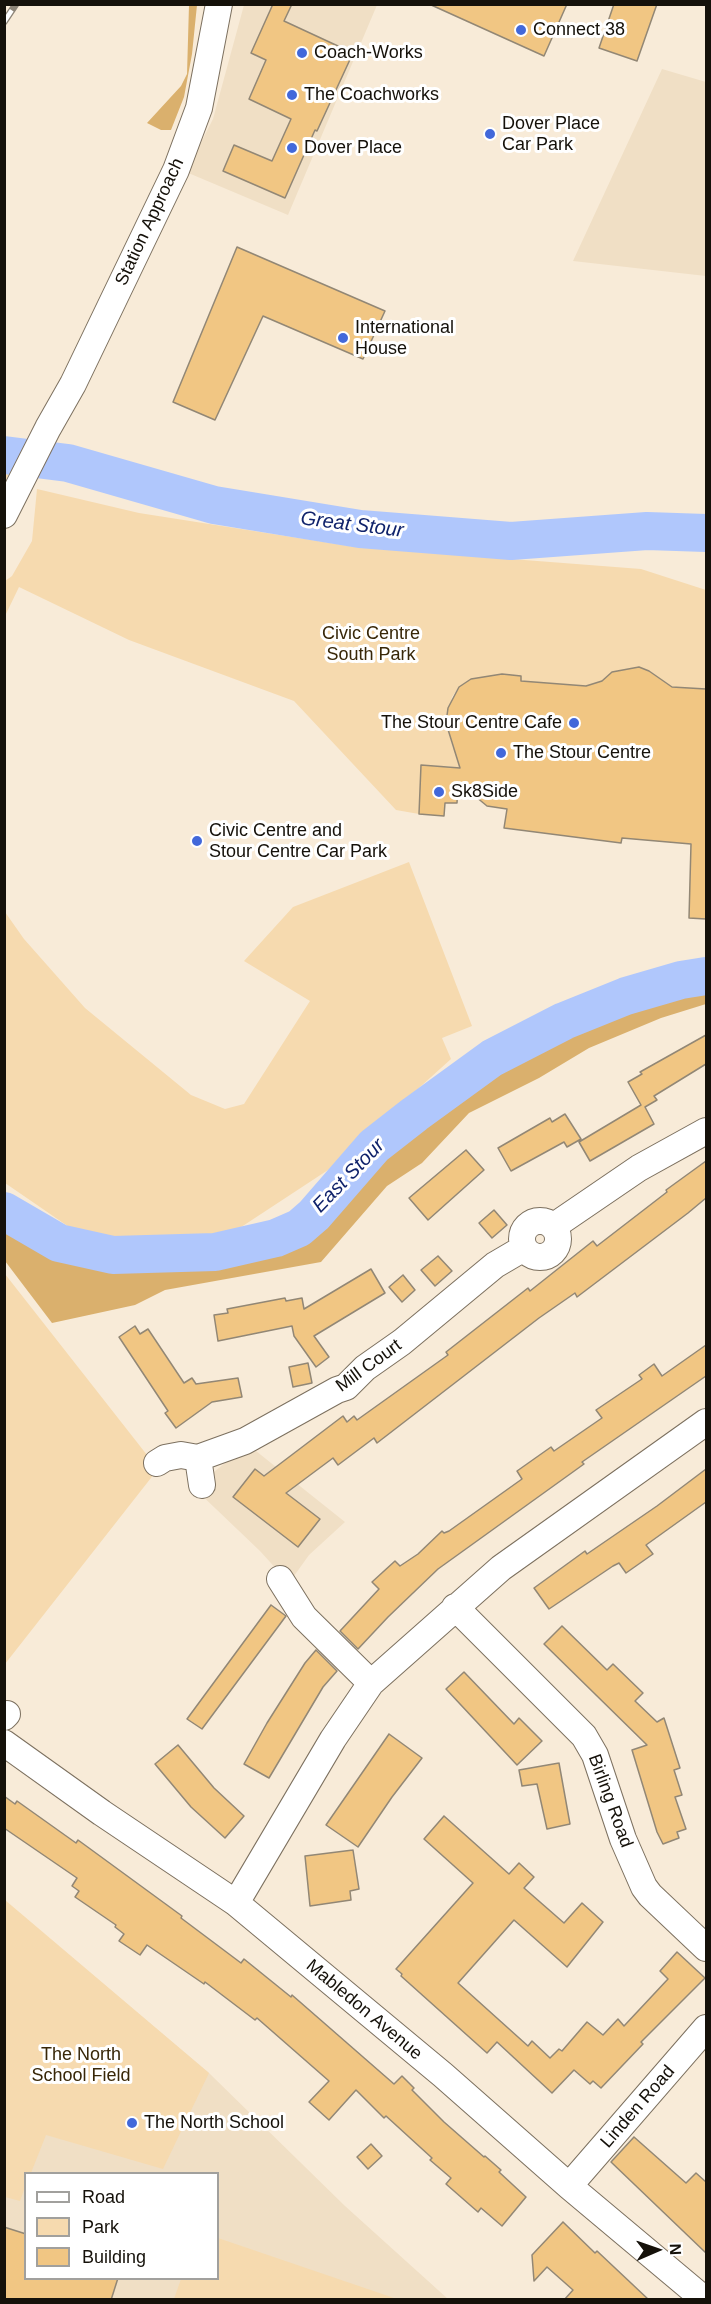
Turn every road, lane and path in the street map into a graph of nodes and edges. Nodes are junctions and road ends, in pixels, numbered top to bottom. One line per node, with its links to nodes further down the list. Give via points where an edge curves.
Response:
1 (219, 4): 2 (street, Station Approach, via 199,108 176,170 73,384)
2 (4, 515)
3 (706, 1131): 5 (street, Mill Court, via 639,1168 554,1226 559,1237 551,1253 540,1257 524,1248 495,1265 346,1387 245,1441)
4 (706, 1422): 9 (street, via 501,1568)
5 (198, 1458): 6 (street, Mill Court, via 181,1455); 7 (street)
6 (157, 1463)
7 (202, 1485)
8 (279, 1579): 10 (street, via 304,1617)
9 (455, 1607): 10 (street); 13 (street, Birling Road, via 584,1736 595,1755 644,1887)
10 (372, 1683): 12 (street, via 333,1739)
11 (4, 1743): 12 (street, Mabledon Avenue)
12 (236, 1903): 15 (street, Mabledon Avenue, via 443,2075)
13 (706, 1948)
14 (706, 2028): 15 (street, Linden Road)
15 (568, 2186): 16 (street, Mabledon Avenue)
16 (705, 2300)

